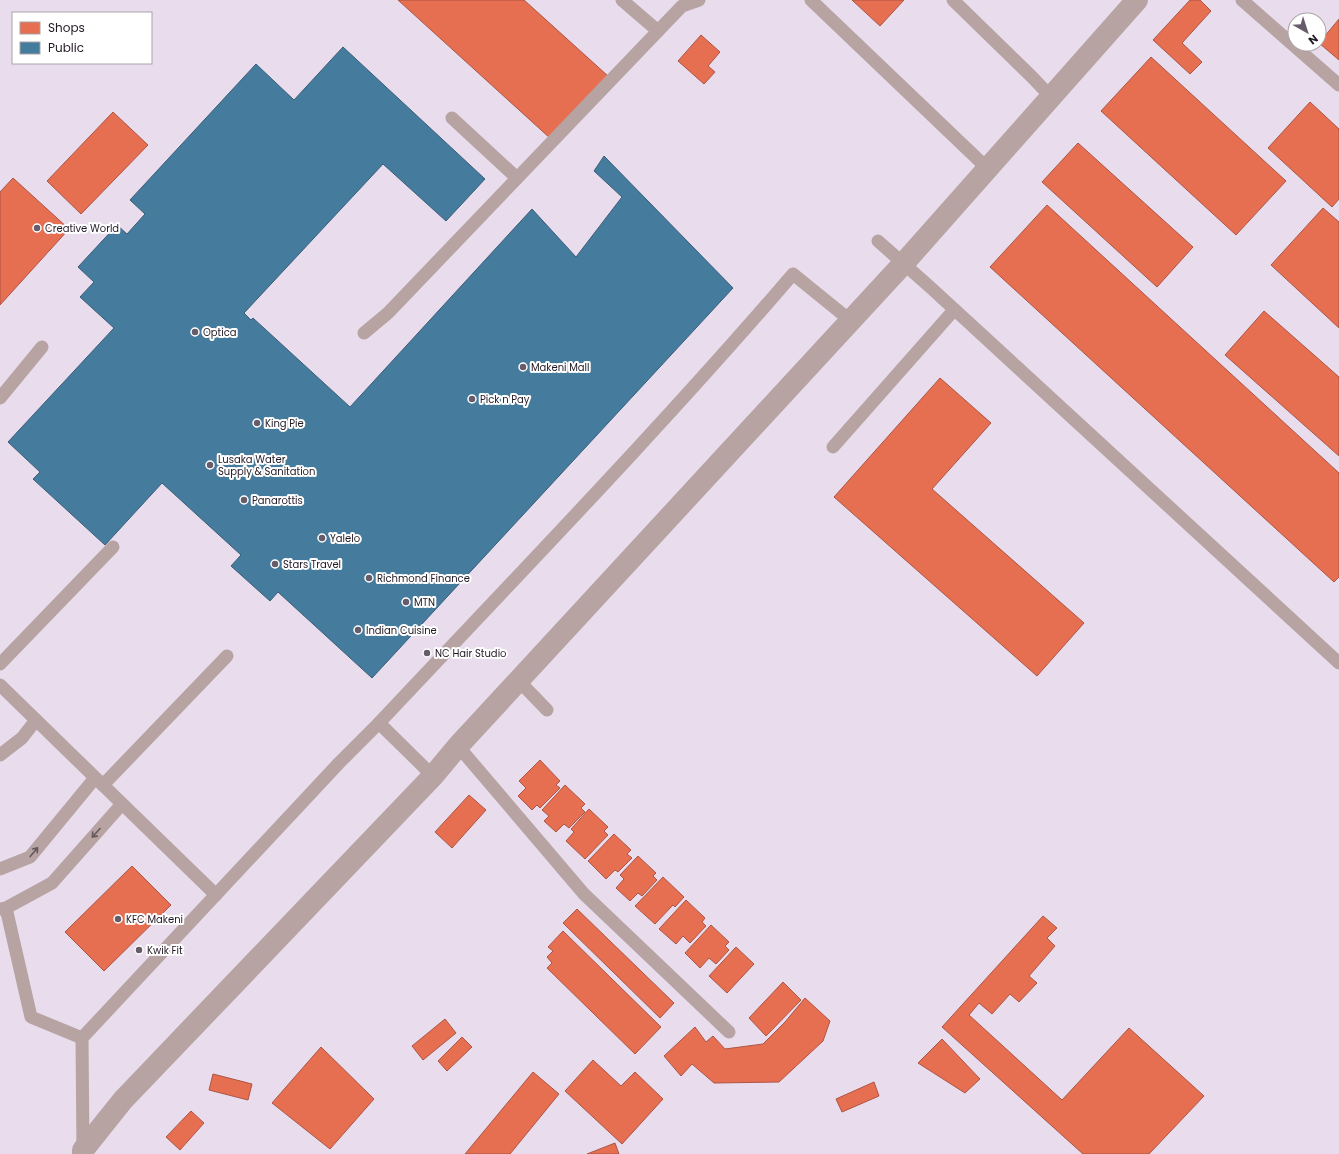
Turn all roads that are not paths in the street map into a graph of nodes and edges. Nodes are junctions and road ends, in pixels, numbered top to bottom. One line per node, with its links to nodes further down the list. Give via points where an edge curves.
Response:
1 (622, 0): 7 (lane)
2 (699, 0): 7 (lane, via 682,6)
3 (811, 0): 11 (lane)
4 (953, 0): 9 (lane)
5 (1137, 0): 9 (street)
6 (1242, 0): 8 (lane)
7 (658, 31): 12 (lane)
8 (1339, 85)
9 (1050, 97): 11 (street)
10 (452, 118): 12 (lane)
11 (988, 168): 14 (street)
12 (517, 178): 17 (lane, via 388,313)
13 (878, 241): 14 (lane)
14 (903, 264): 15 (lane); 16 (street)
15 (954, 310): 20 (lane); 23 (lane)
16 (851, 321): 25 (street); 29 (lane, via 793,274 670,414)
17 (364, 333)
18 (42, 347): 19 (lane)
19 (0, 398)
20 (833, 448)
21 (113, 547): 24 (lane)
22 (227, 656): 33 (lane)
23 (1339, 663)
24 (0, 664)
25 (519, 681): 27 (lane); 30 (street)
26 (0, 685): 28 (lane)
27 (547, 710)
28 (36, 720): 31 (lane, via 22,738); 33 (lane)
29 (379, 723): 32 (lane); 36 (lane)
30 (458, 746): 32 (street); 38 (lane, via 584,894)
31 (0, 755)
32 (433, 776): 40 (street, via 122,1100)
33 (99, 781): 34 (lane); 35 (lane, one-way to 33, via 30,857)
34 (122, 804): 36 (lane); 37 (lane, one-way to 37, via 52,883)
35 (0, 869)
36 (216, 895): 39 (lane)
37 (2, 911): 39 (lane, via 31,1017)
38 (729, 1032)
39 (82, 1038): 40 (lane)
40 (83, 1152)

